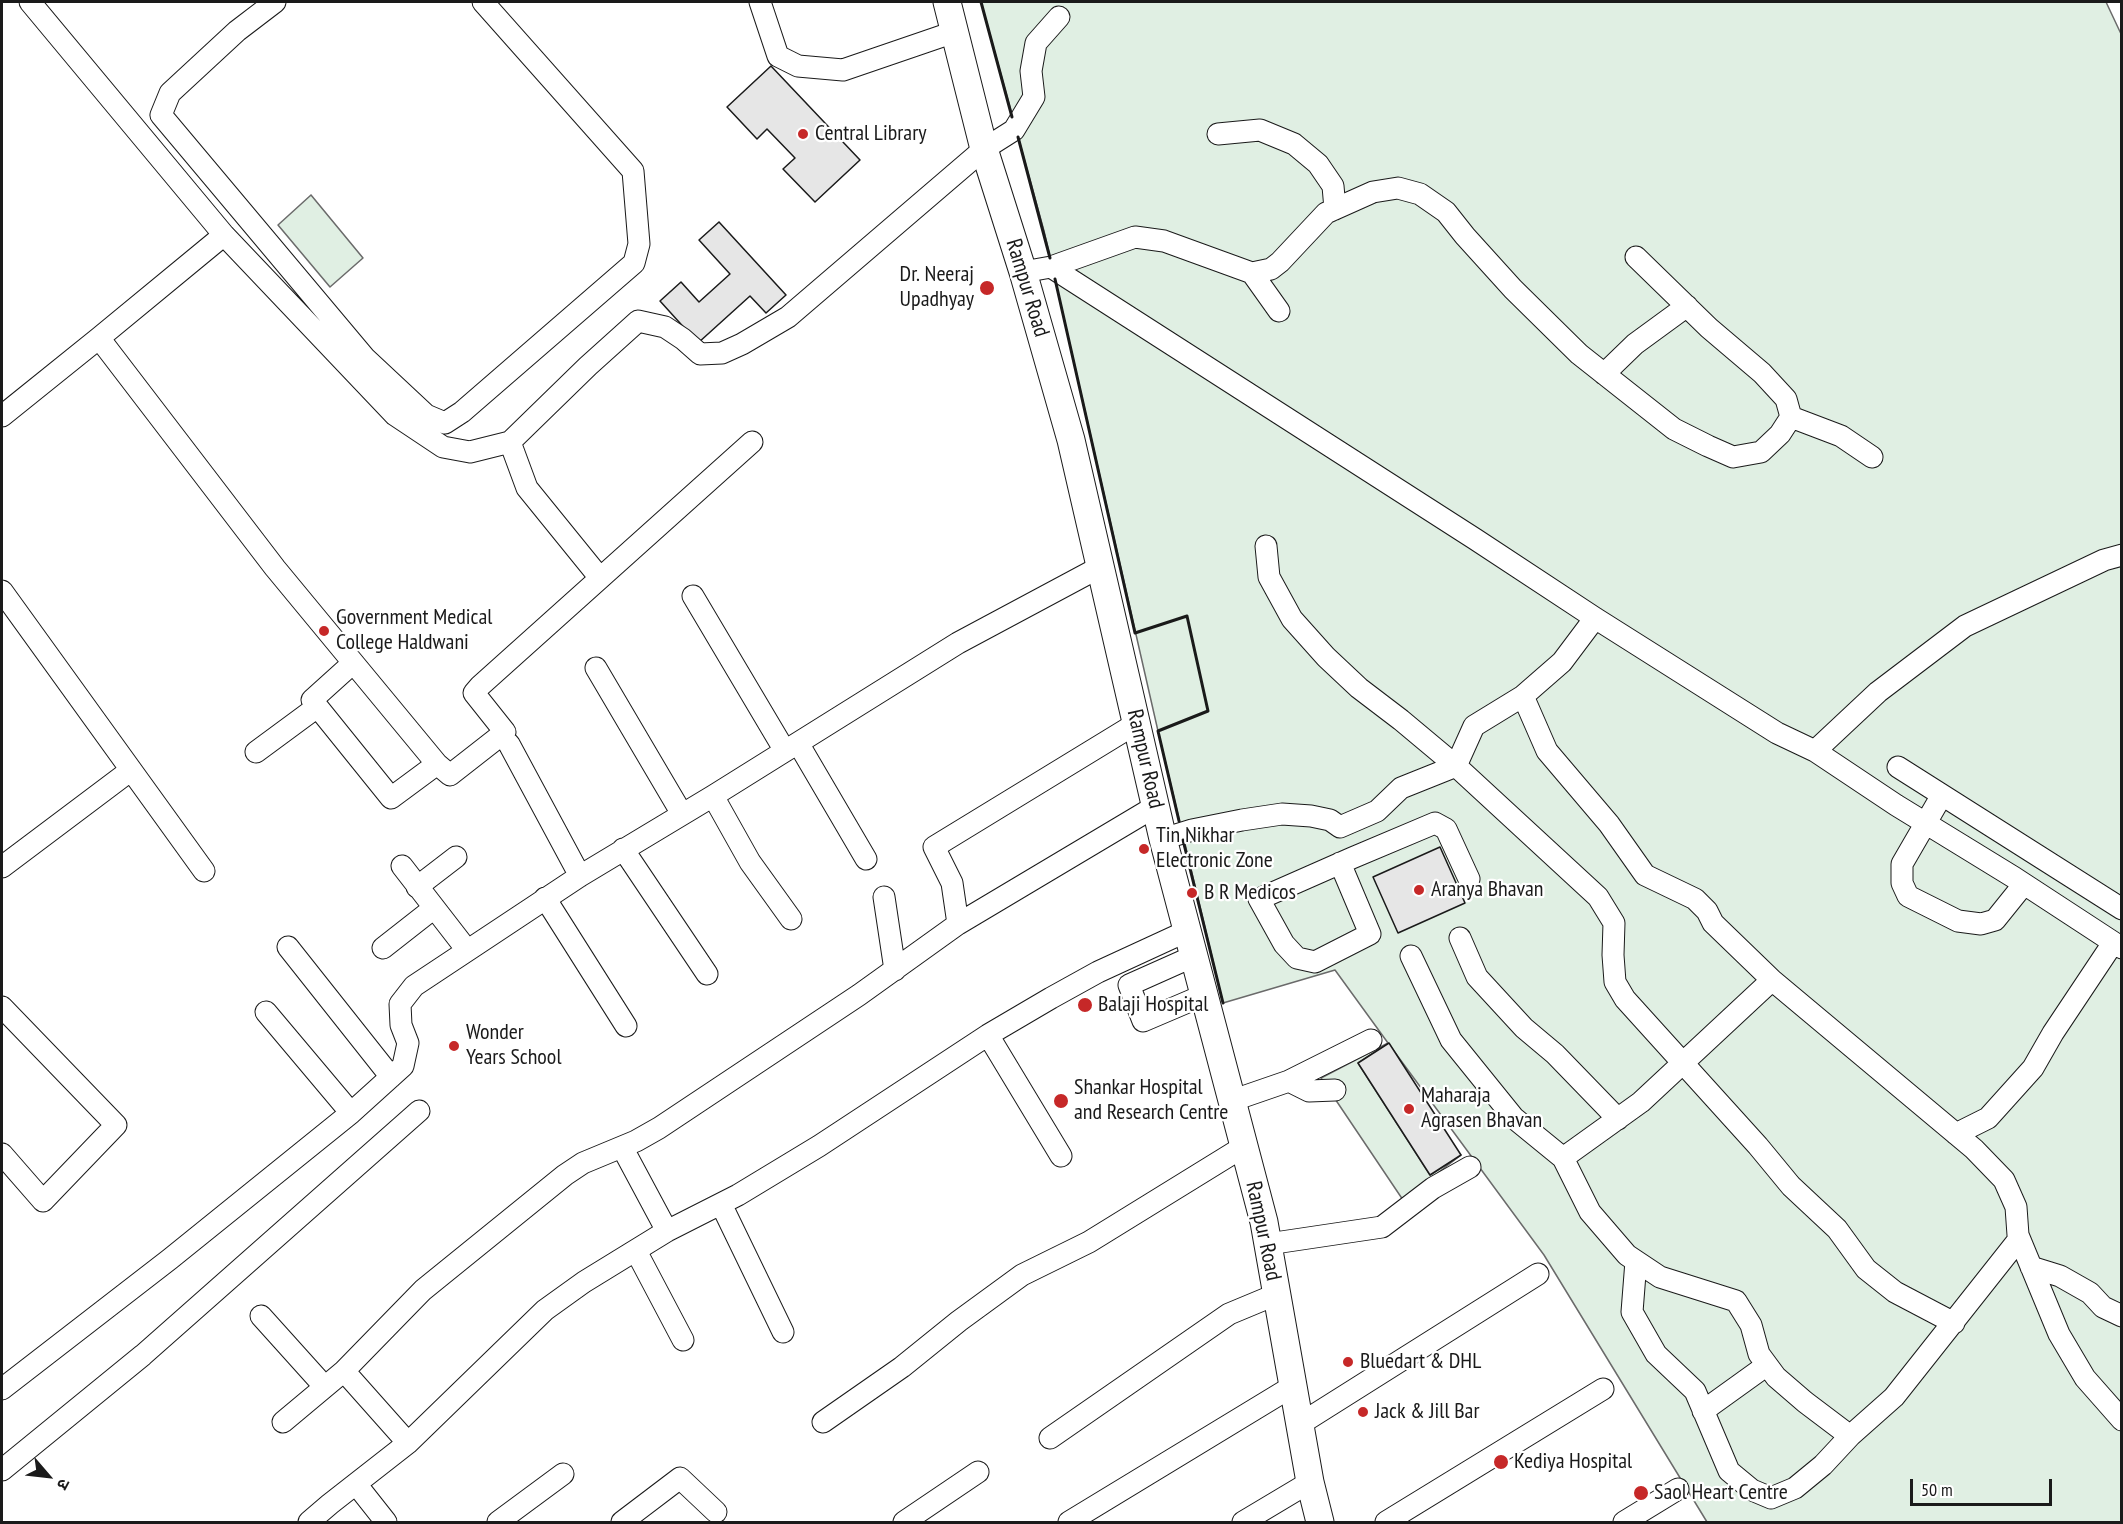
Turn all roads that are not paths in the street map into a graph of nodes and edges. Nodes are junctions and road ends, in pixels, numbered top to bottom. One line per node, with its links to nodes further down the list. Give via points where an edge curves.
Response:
1 (30, 2): 11 (street)
2 (275, 2): 3 (street, via 170,93 161,115 365,358 426,415 445,423 634,263 639,244 633,171)
3 (483, 2)
4 (760, 2): 7 (street, via 778,56 798,66 843,70)
5 (946, 2): 7 (main road, Rampur Road)
6 (1059, 17): 9 (street, via 1036,43 1031,71 1034,97 1014,130)
7 (954, 32): 9 (main road, Rampur Road)
8 (1218, 134): 10 (street, via 1260,130 1294,144 1318,164 1333,186)
9 (984, 149): 14 (main road, Rampur Road); 22 (street, via 788,317 722,353 700,354 665,327 638,321)
10 (1335, 209): 15 (street, via 1326,213 1271,269); 19 (street, via 1373,192 1398,188 1420,194 1446,212 1512,289)
11 (224, 235): 18 (street); 22 (street, via 395,415 443,447 470,453)
12 (1636, 257): 16 (street)
13 (1051, 267): 14 (street); 15 (street, via 1135,237 1164,241); 31 (street)
14 (1023, 272): 27 (main road, Rampur Road, via 1071,440)
15 (1252, 273): 17 (street)
16 (1687, 306): 19 (street, via 1635,344); 21 (street, via 1786,399)
17 (1279, 311)
18 (99, 338): 20 (street); 32 (street)
19 (1604, 374): 21 (street, via 1674,429 1733,457 1761,452)
20 (2, 416)
21 (1791, 417): 24 (street, via 1841,436)
22 (510, 442): 28 (street, via 526,488)
23 (752, 442): 28 (street)
24 (1872, 457)
25 (1266, 546): 42 (street, via 1269,577 1292,619 1359,688)
26 (2121, 555): 39 (street, via 1965,626 1878,692)
27 (1100, 567): 36 (main road, Rampur Road); 38 (street, via 958,643)
28 (600, 578): 41 (street, via 474,693 505,732 450,775)
29 (2, 591): 44 (street)
30 (693, 596): 38 (street)
31 (1595, 618): 34 (street, via 1562,663); 39 (street, via 1777,733)
32 (353, 663): 35 (street, via 312,700); 41 (street)
33 (596, 668): 48 (street)
34 (1523, 696): 42 (street, via 1474,726); 80 (street, via 1547,751 1609,824 1645,875 1695,899 1713,923)
35 (318, 707): 40 (street); 41 (street, via 391,798)
36 (1137, 723): 47 (main road, Rampur Road); 70 (street, via 934,847 952,883)
37 (509, 744): 60 (street)
38 (792, 747): 46 (street); 54 (street)
39 (1815, 751): 49 (street)
40 (256, 752)
41 (437, 764)
42 (1456, 766): 50 (street, via 1401,788 1377,811); 87 (street, via 1598,897 1614,923 1616,982 1625,999)
43 (1898, 767): 45 (street)
44 (131, 770): 57 (street); 58 (street)
45 (1942, 795): 49 (street); 59 (street)
46 (713, 796): 48 (street); 69 (street, via 750,861)
47 (1156, 806): 51 (main road, Rampur Road); 70 (street)
48 (682, 813): 52 (street)
49 (1924, 823): 62 (street); 62 (street, via 1902,864 1902,884 1908,896 1958,921 1981,924 1995,920)
50 (1340, 827): 51 (street, via 1329,820 1282,814); 55 (street)
51 (1163, 839): 72 (main road, Rampur Road)
52 (623, 849): 60 (street); 79 (street)
53 (456, 857): 63 (street)
54 (866, 859)
55 (1346, 860): 55 (street, via 1259,899 1284,945 1297,958 1315,962 1370,934); 61 (street, via 1435,823 1446,829)
56 (402, 866): 63 (street)
57 (2, 867)
58 (204, 872)
59 (2061, 872): 66 (street); 68 (street)
60 (580, 876): 65 (street)
61 (1469, 879)
62 (2024, 884): 66 (street)
63 (417, 887): 67 (street)
64 (884, 897): 78 (street)
65 (545, 898): 76 (street); 84 (street)
66 (2049, 901): 73 (street)
67 (434, 908): 75 (street); 76 (street)
68 (2121, 909)
69 (792, 919)
70 (958, 924): 78 (street)
71 (1460, 939): 94 (street, via 1477,977)
72 (1190, 944): 81 (main road, Rampur Road); 81 (street, via 1129,985 1143,1021); 85 (street, via 1089,977)
73 (2117, 945): 95 (street, via 2053,1033 2033,1068 1988,1118)
74 (288, 947): 88 (street)
75 (383, 948)
76 (467, 950): 88 (street, via 414,986 400,1004 401,1025 408,1042 403,1066)
77 (1412, 956): 100 (street, via 1451,1040 1514,1118)
78 (896, 970): 96 (street, via 659,1128)
79 (707, 974)
80 (1772, 980): 87 (street); 95 (street)
81 (1204, 995): 91 (main road, Rampur Road)
82 (2, 1007): 98 (street, via 116,1125 42,1201)
83 (266, 1012): 93 (street)
84 (626, 1026)
85 (988, 1035): 99 (street); 102 (street, via 819,1146)
86 (1371, 1040): 89 (street)
87 (1682, 1063): 94 (street); 113 (street, via 1791,1186 1837,1229 1866,1269 1895,1292)
88 (391, 1077): 93 (street)
89 (1289, 1081): 90 (street, via 1309,1091); 91 (street)
90 (1335, 1090)
91 (1231, 1101): 97 (main road, Rampur Road)
92 (419, 1111): 130 (street, via 143,1355)
93 (351, 1113): 120 (street)
94 (1618, 1119): 100 (street)
95 (1956, 1134): 104 (street, via 2004,1180 2016,1207)
96 (622, 1147): 103 (street); 117 (street, via 565,1174 423,1290)
97 (1243, 1147): 105 (main road, Rampur Road); 125 (street, via 1089,1242 1014,1281)
98 (2, 1154)
99 (1061, 1156)
100 (1563, 1158): 107 (street, via 1590,1212)
101 (1470, 1167): 105 (street, via 1433,1188 1382,1227)
102 (721, 1204): 103 (street); 114 (street)
103 (667, 1231): 106 (street)
104 (2019, 1239): 108 (street); 113 (street)
105 (1268, 1244): 110 (main road, Rampur Road)
106 (636, 1251): 115 (street); 129 (street, via 545,1310)
107 (1636, 1261): 116 (street, via 1660,1277 1736,1301 1752,1325 1759,1354); 122 (street, via 1632,1312 1656,1354 1695,1391)
108 (2031, 1267): 112 (street, via 2060,1276); 123 (street, via 2059,1334 2085,1378)
109 (1538, 1274): 126 (street)
110 (1277, 1294): 119 (main road, Rampur Road); 128 (street, via 1229,1314)
111 (261, 1316): 118 (street)
112 (2121, 1316)
113 (1954, 1323): 127 (street, via 1894,1397)
114 (783, 1332)
115 (683, 1340)
116 (1767, 1365): 122 (street); 127 (street, via 1797,1396)
117 (344, 1371): 118 (street); 129 (street)
118 (324, 1386): 124 (street)
119 (1293, 1386): 126 (main road, Rampur Road); 143 (street)
120 (2, 1389)
121 (1603, 1389): 146 (street)
122 (1703, 1411): 127 (street, via 1729,1471 1752,1490 1771,1498 1796,1488)
123 (2121, 1420)
124 (283, 1422)
125 (824, 1422)
126 (1300, 1424): 133 (main road, Rampur Road)
127 (1850, 1436)
128 (1050, 1438)
129 (408, 1443): 134 (street)
130 (2, 1470)
131 (978, 1472): 142 (street)
132 (563, 1474): 140 (street)
133 (1310, 1482): 144 (street); 145 (main road, Rampur Road)
134 (356, 1484): 138 (street); 139 (street)
135 (1678, 1489): 137 (street)
136 (715, 1519): 141 (street, via 680,1478)
137 (1635, 1520)
138 (309, 1522)
139 (386, 1522)
140 (498, 1522)
141 (622, 1522)
142 (904, 1522)
143 (1069, 1522)
144 (1243, 1522)
145 (1320, 1522)
146 (1386, 1522)

